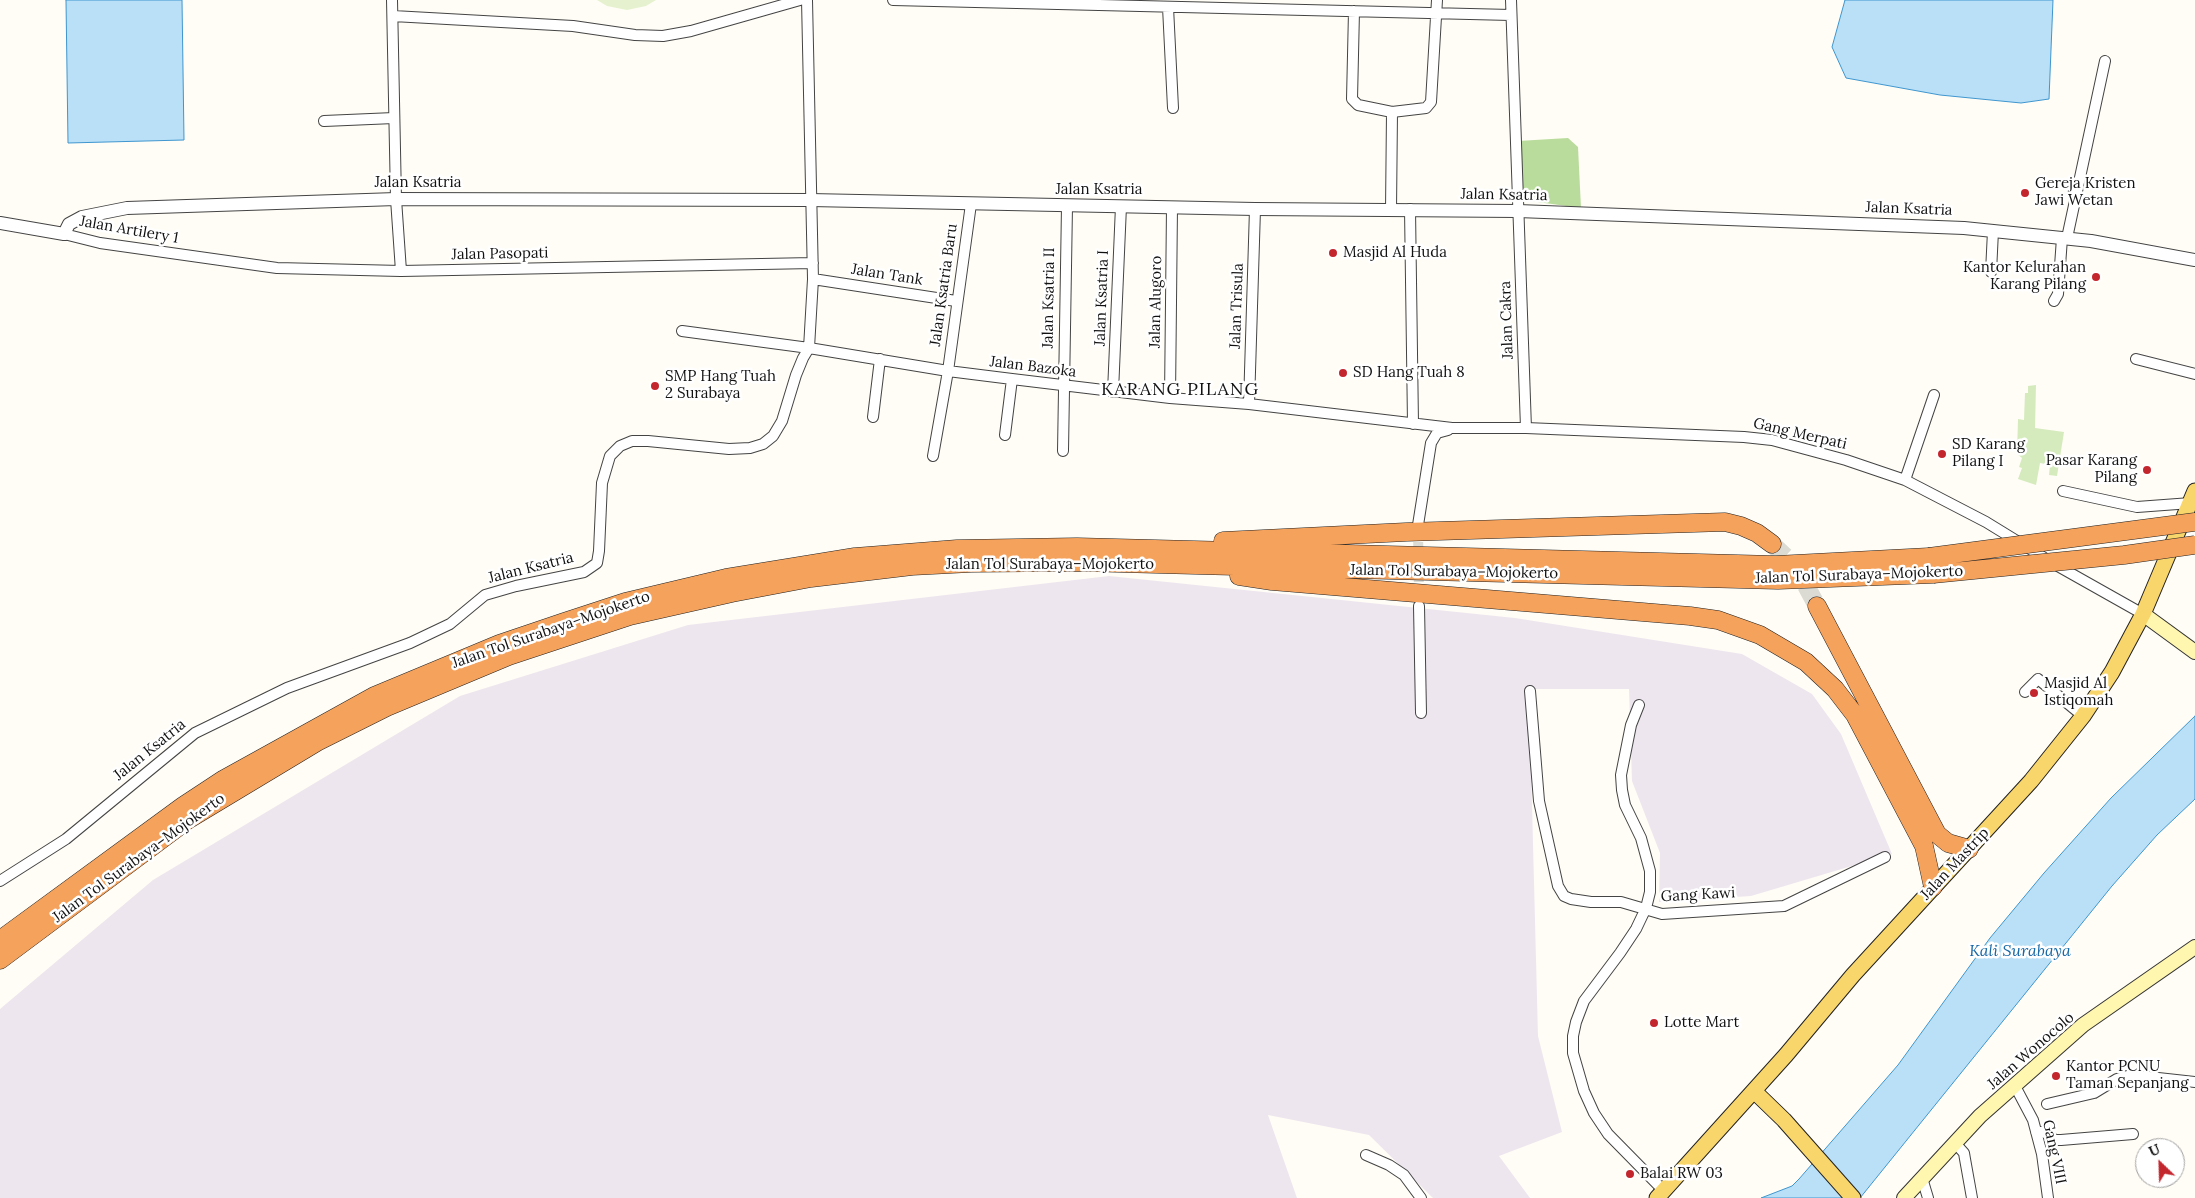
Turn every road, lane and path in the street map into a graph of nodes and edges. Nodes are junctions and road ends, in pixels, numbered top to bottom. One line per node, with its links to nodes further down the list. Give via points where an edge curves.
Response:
1 (392, 0): 12 (street)
2 (800, 0): 12 (street, via 663,36 573,26)
3 (807, 0): 19 (street)
4 (893, 0): 7 (street)
5 (1437, 0): 10 (street)
6 (1511, 0): 11 (street, Jalan Cakra)
7 (1084, 2): 8 (street)
8 (1168, 6): 9 (street); 14 (street)
9 (1354, 11): 10 (street); 15 (street, via 1352,99 1358,105)
10 (1437, 13): 11 (street); 15 (street, via 1432,102 1426,108)
11 (1511, 15): 27 (street, Jalan Cakra)
12 (393, 16): 16 (street)
13 (2105, 61): 31 (street)
14 (1173, 108)
15 (1392, 112): 25 (street)
16 (394, 118): 17 (street); 18 (street)
17 (324, 121)
18 (396, 198): 19 (street, Jalan Ksatria); 30 (street, Jalan Ksatria, via 127,208 82,216 70,224); 35 (street)
19 (810, 200): 20 (street, Jalan Ksatria); 34 (street, Jalan Ksatria)
20 (971, 204): 21 (street, Jalan Ksatria); 38 (street, Jalan Ksatria Baru)
21 (1066, 206): 22 (street, Jalan Ksatria); 47 (street, Jalan Ksatria II)
22 (1121, 206): 23 (street, Jalan Ksatria); 48 (street, Jalan Ksatria I)
23 (1172, 207): 24 (street, Jalan Ksatria); 50 (street, Jalan Alugoro)
24 (1255, 209): 25 (street, Jalan Ksatria); 51 (street, Jalan Trisula)
25 (1391, 210): 26 (street, Jalan Ksatria)
26 (1410, 210): 27 (street, Jalan Ksatria); 53 (street)
27 (1518, 211): 29 (street, Jalan Ksatria); 55 (street, Jalan Cakra)
28 (0, 223): 30 (street)
29 (1993, 231): 31 (street, Jalan Ksatria); 36 (street)
30 (64, 234): 32 (street, Jalan Artilery 1)
31 (2064, 238): 33 (street, Jalan Ksatria); 39 (street, via 2058,294)
32 (188, 256): 35 (street, Jalan Pasopati, via 277,268)
33 (2195, 260)
34 (812, 263): 35 (street, Jalan Pasopati); 37 (street, Jalan Ksatria)
35 (401, 272)
36 (1990, 272)
37 (813, 279): 38 (street, Jalan Tank); 41 (street, Jalan Ksatria)
38 (956, 301): 44 (street, Jalan Ksatria Baru)
39 (2054, 301)
40 (682, 331): 41 (street, Jalan Bazoka)
41 (809, 348): 42 (street, Jalan Bazoka); 81 (street, Jalan Ksatria, via 796,374 782,422 763,444 729,449 648,440 620,446 610,456 602,483 597,563 584,572 485,595 450,624 410,643 287,688 195,733 66,839)
42 (880, 359): 44 (street, Jalan Bazoka); 52 (street)
43 (2136, 359): 45 (street)
44 (948, 371): 46 (street, Jalan Bazoka); 58 (street, Jalan Ksatria Baru)
45 (2195, 374)
46 (1012, 379): 47 (street, Jalan Bazoka); 56 (street)
47 (1062, 385): 48 (street, Jalan Bazoka); 57 (street, Jalan Ksatria II)
48 (1113, 392): 50 (street, Jalan Bazoka)
49 (1934, 395): 59 (street)
50 (1170, 398): 51 (street, Jalan Bazoka)
51 (1248, 404): 53 (street, Jalan Bazoka)
52 (873, 416)
53 (1413, 424): 54 (street, Gang Merpati)
54 (1452, 428): 55 (street, Gang Merpati); 63 (street, via 1438,433 1431,443)
55 (1526, 428): 59 (street, Gang Merpati, via 1772,440)
56 (1005, 435)
57 (1062, 451)
58 (933, 456)
59 (1906, 480): 70 (street, Gang Merpati, via 1986,522)
60 (2063, 491): 61 (street, via 2137,507)
61 (2193, 497): 70 (main road, Jalan Mastrip)
62 (2195, 522): 66 (highway, Jalan Tol Surabaya–Mojokerto, bridge, via 1929,557 1776,565)
63 (1418, 525)
64 (1772, 544): 66 (highway, via 1757,533 1725,522 1396,533)
65 (2195, 545): 67 (highway, Jalan Tol Surabaya–Mojokerto, bridge, via 1933,574 1778,580)
66 (1120, 549): 77 (highway, Jalan Tol Surabaya–Mojokerto, via 957,549 855,557 726,578 625,602 499,644 374,696)
67 (1153, 564): 77 (highway, Jalan Tol Surabaya–Mojokerto, via 1079,562 912,566 811,578 732,592 630,616 508,656 396,703); 82 (highway, via 1272,581 1690,616 1718,620 1760,635 1806,662 1835,689 1855,714 1924,846)
68 (1419, 606): 75 (street)
69 (1817, 606): 79 (highway, via 1937,834 1948,843)
70 (2143, 614): 71 (main road); 76 (main road, Jalan Mastrip, via 2112,672)
71 (2195, 652)
72 (1530, 690): 83 (street, Gang Kawi, via 1538,801 1561,893 1570,899 1621,902)
73 (2025, 692): 76 (street, via 2038,679)
74 (1639, 705): 83 (street, via 1630,725 1621,775 1625,805 1650,871)
75 (1421, 713)
76 (2083, 716): 79 (main road, Jalan Mastrip, via 2031,781)
77 (228, 785): 78 (highway, Jalan Tol Surabaya–Mojokerto)
78 (186, 812): 84 (highway, Jalan Tol Surabaya–Mojokerto); 86 (highway, Jalan Tol Surabaya–Mojokerto)
79 (1969, 849): 82 (main road, Jalan Mastrip)
80 (1885, 858): 83 (street, Gang Kawi, via 1784,906 1662,914)
81 (0, 881)
82 (1933, 887): 89 (main road, Jalan Mastrip)
83 (1646, 908): 96 (street, via 1620,953 1584,1001 1572,1036 1573,1053 1584,1092 1594,1114)
84 (0, 940)
85 (2195, 947): 88 (main road, Jalan Wonocolo, via 2083,1025)
86 (0, 960)
87 (2195, 1082): 90 (street, via 2131,1075 2094,1093)
88 (2014, 1086): 91 (street, Gang VIII, via 2030,1112); 93 (main road, Jalan Wonocolo)
89 (1754, 1091): 96 (main road, Jalan Mastrip); 98 (main road)
90 (2047, 1104)
91 (2036, 1132): 92 (street, via 2044,1132 2055,1140); 102 (street, Gang VIII)
92 (2134, 1134)
93 (1955, 1142): 95 (main road, Jalan Wonocolo); 101 (street, via 1966,1159)
94 (1366, 1155): 97 (street, via 1404,1176)
95 (1922, 1178): 99 (main road, Jalan Wonocolo); 100 (street)
96 (1660, 1194)
97 (1421, 1198)
98 (1853, 1198)
99 (1904, 1198)
100 (1928, 1198)
101 (1972, 1198)
102 (2048, 1198)

